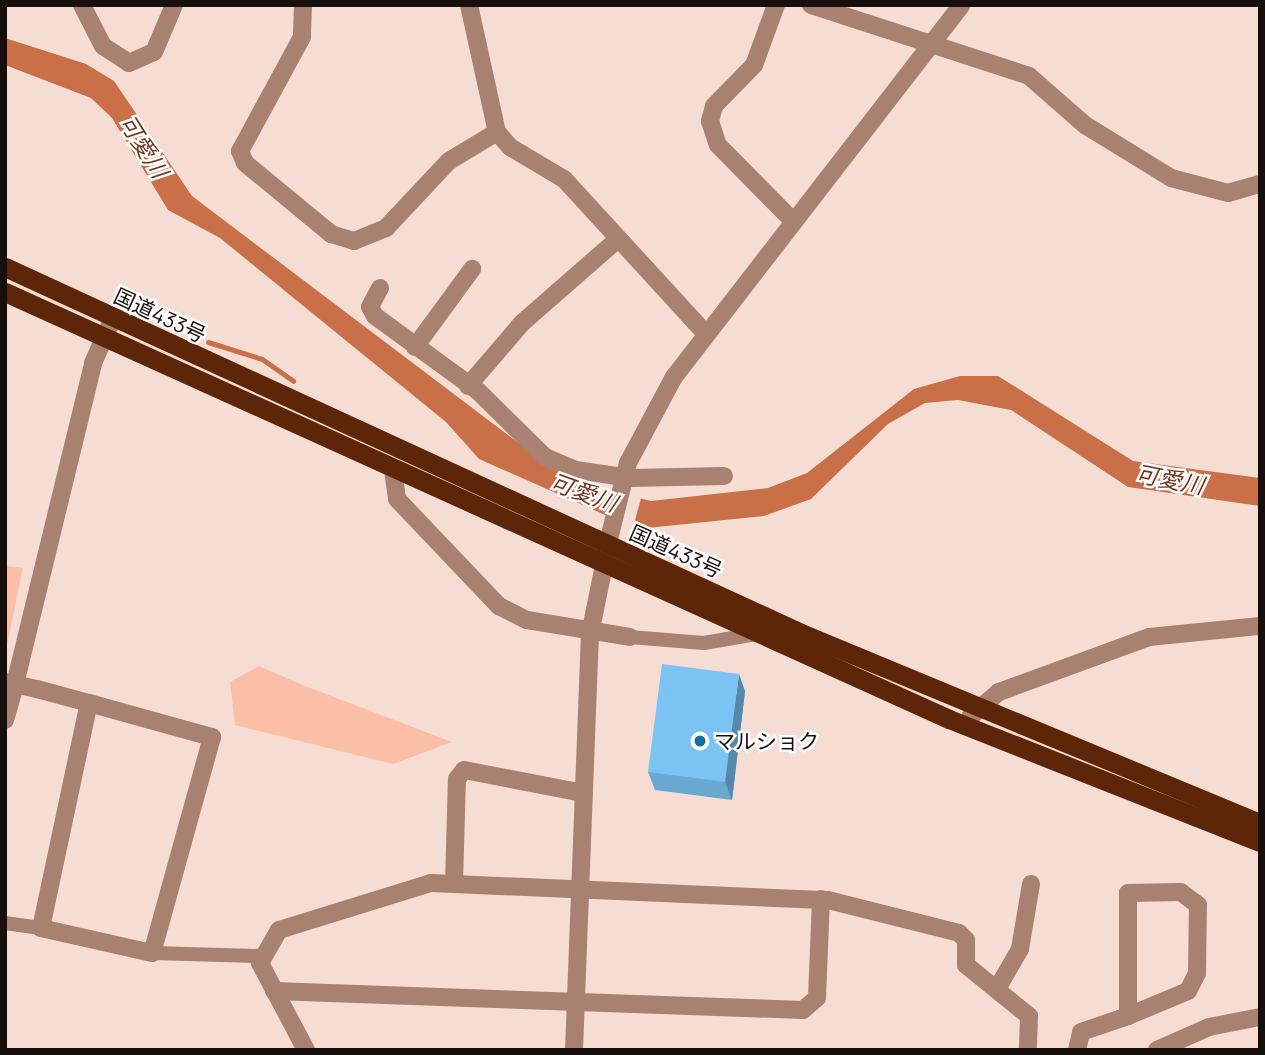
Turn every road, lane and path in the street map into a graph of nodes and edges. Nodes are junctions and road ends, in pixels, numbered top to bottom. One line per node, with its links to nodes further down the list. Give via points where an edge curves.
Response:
1 (82, 5): 2 (street, via 103,46 129,63 153,53)
2 (174, 5)
3 (303, 5): 9 (street, via 300,41 240,151 245,163 331,234 354,241 386,228 449,161)
4 (469, 5): 9 (street)
5 (776, 5): 11 (street, via 754,65 714,106 710,121 718,145)
6 (811, 5): 8 (street)
7 (962, 5): 8 (street)
8 (934, 48): 10 (street, via 1029,76 1085,125 1171,178 1228,193); 11 (street)
9 (497, 132): 12 (street, via 510,147 564,179)
10 (1260, 184)
11 (792, 220): 18 (street)
12 (618, 239): 18 (street); 21 (street, via 522,323)
13 (5, 267): 17 (highway, 国道433号)
14 (472, 269): 20 (street)
15 (380, 288): 20 (street, via 372,312)
16 (5, 292): 19 (highway, 国道433号)
17 (114, 319): 19 (street); 25 (highway, 国道433号)
18 (705, 333): 24 (street, via 640,437)
19 (103, 338): 22 (highway, 国道433号); 30 (street)
20 (415, 347): 21 (street)
21 (468, 386): 24 (street, via 545,457)
22 (393, 470): 25 (highway, 国道433号); 27 (street, via 397,499 499,606 527,620)
23 (724, 476): 24 (street)
24 (627, 482): 25 (street)
25 (610, 542): 27 (street); 28 (highway, 国道433号); 32 (highway, 国道433号)
26 (1260, 626): 32 (street, via 1149,637 999,692)
27 (590, 632): 29 (street); 35 (street)
28 (756, 634): 29 (street, via 704,643); 34 (highway, 国道433号)
29 (630, 637)
30 (10, 683): 31 (street); 33 (street)
31 (89, 703): 43 (street); 44 (street, via 212,737)
32 (976, 709): 34 (street); 36 (highway, 国道433号)
33 (5, 720)
34 (964, 725): 37 (highway, 国道433号)
35 (584, 793): 38 (street, via 464,770 457,779); 40 (street)
36 (1260, 823)
37 (1260, 842)
38 (454, 884): 40 (street); 45 (street, via 427,884 290,922)
39 (1031, 884): 46 (street, via 1020,949)
40 (580, 890): 41 (street); 48 (street)
41 (821, 900): 46 (street, via 959,933 966,940 964,963); 48 (street, via 818,1011)
42 (5, 923): 43 (street)
43 (41, 928): 44 (street)
44 (152, 953): 45 (street)
45 (261, 956): 47 (street)
46 (997, 989): 53 (street, via 1029,1016)
47 (274, 990): 48 (street); 51 (street)
48 (576, 1002): 52 (street)
49 (1128, 1016): 49 (street, via 1188,991 1197,973 1198,905 1181,892 1128,893); 54 (street, via 1082,1032)
50 (1260, 1017): 55 (street, via 1209,1027)
51 (306, 1050)
52 (574, 1050)
53 (1028, 1050)
54 (1077, 1050)
55 (1157, 1050)

